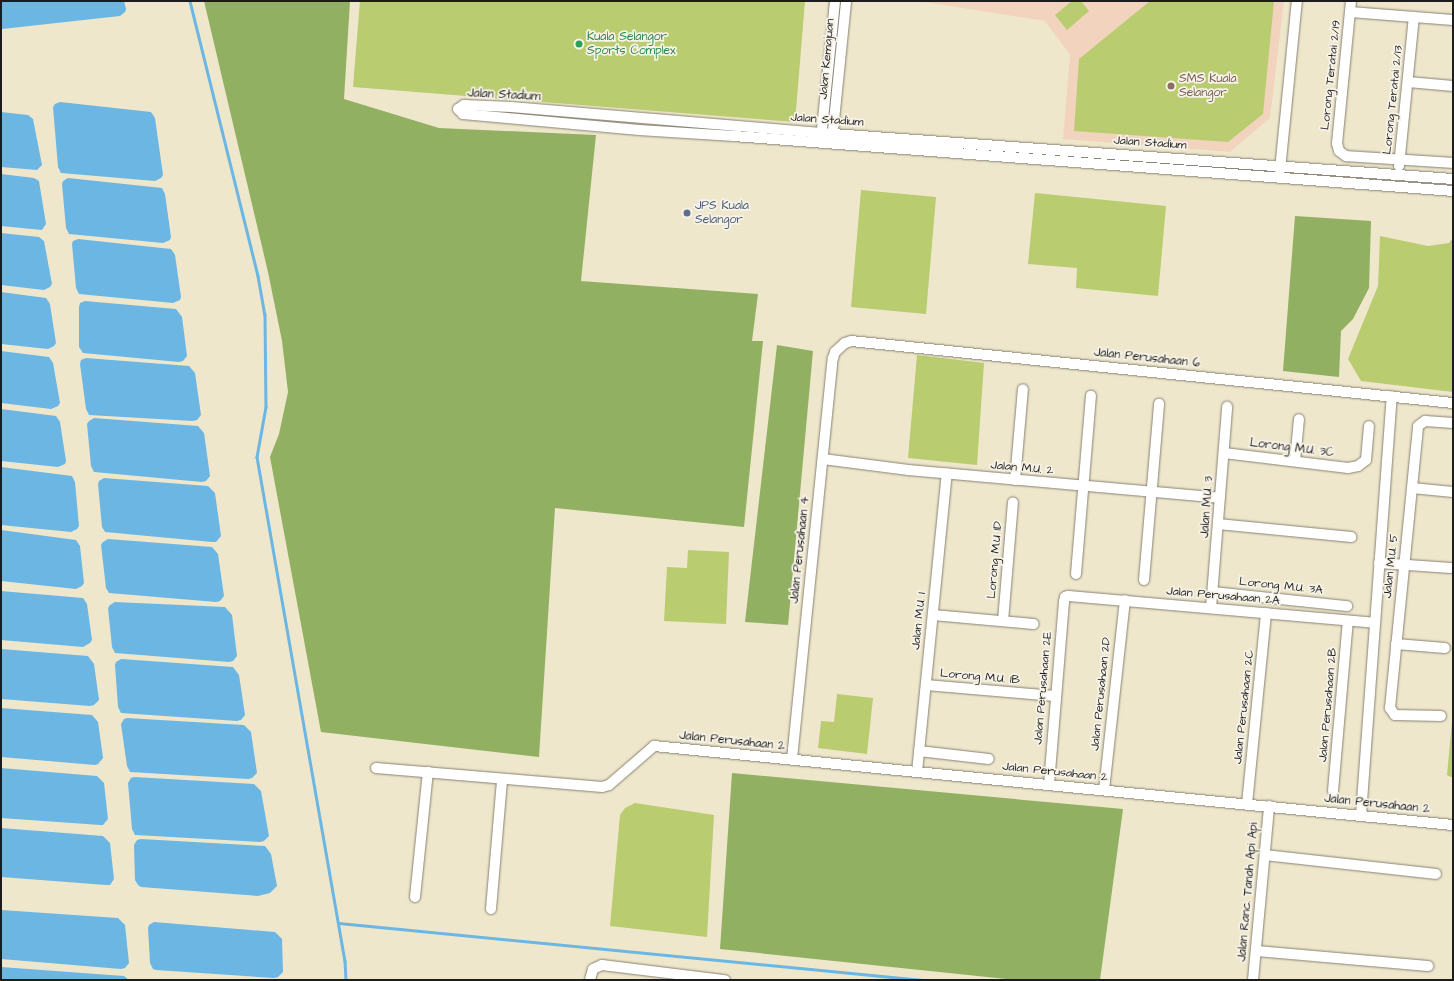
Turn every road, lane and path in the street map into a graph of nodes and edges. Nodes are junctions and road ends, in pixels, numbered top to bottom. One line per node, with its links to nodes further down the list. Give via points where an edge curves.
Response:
1 (835, 1): 10 (street, Jalan Kemajuan)
2 (846, 1): 11 (street, Jalan Kemajuan)
3 (1297, 1): 15 (street)
4 (1351, 1): 5 (street, Lorong Teratai 2/19)
5 (1350, 12): 6 (street); 13 (street, Lorong Teratai 2/19, via 1337,143 1339,151 1346,156)
6 (1414, 17): 7 (street); 8 (street, Lorong Teratai 2/13)
7 (1453, 20)
8 (1408, 82): 9 (street); 13 (street, Lorong Teratai 2/13)
9 (1453, 86)
10 (821, 132): 11 (street, Jalan Stadium); 12 (street, Jalan Kemajuan); 12 (street, Jalan Stadium, via 511,107 464,105 458,109 464,114 632,130)
11 (833, 138): 12 (street, Jalan Stadium); 15 (street, Jalan Stadium); 17 (street, Jalan Stadium)
12 (820, 143)
13 (1400, 160): 14 (street); 16 (street, Lorong Teratai 2/13)
14 (1453, 163)
15 (1281, 165): 16 (street, Jalan Stadium); 17 (street)
16 (1398, 175): 18 (street, Jalan Stadium); 19 (street, Lorong Teratai 2/13)
17 (1280, 178): 19 (street, Jalan Stadium)
18 (1453, 179)
19 (1397, 187): 20 (street, Jalan Stadium)
20 (1453, 191)
21 (840, 346): 24 (street, Jalan Perusahaan 6, via 850,341); 32 (street, Jalan Perusahaan 4, via 833,358)
22 (1023, 389): 35 (street)
23 (1091, 396): 36 (street)
24 (1392, 396): 25 (street, Jalan Perusahaan 6); 44 (street)
25 (1453, 403)
26 (1159, 404): 38 (street)
27 (1227, 407): 31 (street, Jalan M.U. 3)
28 (1299, 419): 33 (street)
29 (1453, 423): 37 (street, Jalan M.U. 5, via 1420,422)
30 (1369, 426): 33 (street, Lorong M.U. 3C, via 1366,460 1358,466 1348,468)
31 (1224, 454): 33 (street, Lorong M.U. 3C); 40 (street, Jalan M.U. 3)
32 (823, 459): 34 (street, Jalan M.U. 2); 66 (street, Jalan Perusahaan 4)
33 (1295, 462)
34 (947, 474): 35 (street, Jalan M.U. 2); 55 (street, Jalan M.U. 1)
35 (1015, 480): 36 (street, Jalan M.U. 2)
36 (1084, 486): 38 (street, Jalan M.U. 2); 47 (street)
37 (1412, 488): 39 (street); 45 (street, Jalan M.U. 5)
38 (1152, 492): 40 (street, Jalan M.U. 2); 48 (street)
39 (1453, 492)
40 (1220, 498): 42 (street, Jalan M.U. 3)
41 (1013, 502): 56 (street, Lorong M.U 1D)
42 (1218, 524): 43 (street); 49 (street, Jalan M.U. 3)
43 (1351, 537)
44 (1379, 563): 45 (street); 58 (street)
45 (1404, 564): 46 (street); 60 (street, Jalan M.U. 5)
46 (1451, 568)
47 (1076, 574)
48 (1144, 580)
49 (1213, 592): 52 (street, Lorong M.U. 3A); 53 (street, Jalan M.U. 3)
50 (1068, 596): 51 (street, Jalan Perusahaan 2A); 63 (street, Jalan Perusahaan 2E, via 1064,602)
51 (1125, 600): 53 (street, Jalan Perusahaan 2A); 73 (street, Jalan Perusahaan 2D)
52 (1347, 606)
53 (1211, 608): 54 (street, Jalan Perusahaan 2A)
54 (1266, 613): 57 (street, Jalan Perusahaan 2A); 75 (street, Jalan Perusahaan 2C)
55 (933, 615): 56 (street); 62 (street, Jalan M.U. 1)
56 (1003, 621): 59 (street)
57 (1348, 621): 58 (street, Jalan Perusahaan 2A); 74 (street, Jalan Perusahaan 2B)
58 (1375, 623): 77 (street)
59 (1034, 624)
60 (1396, 644): 61 (street); 64 (street, Jalan M.U. 5, via 1390,708 1392,712 1394,715)
61 (1445, 648)
62 (926, 685): 63 (street, Lorong M.U. 1B); 65 (street, Jalan M.U. 1)
63 (1055, 696): 72 (street, Jalan Perusahaan 2E)
64 (1441, 716)
65 (919, 751): 67 (street); 70 (street, Jalan M.U. 1)
66 (792, 759): 70 (street, Jalan Perusahaan 2); 71 (street, Jalan Perusahaan 2, via 654,746 609,785 602,787)
67 (990, 759)
68 (376, 768): 69 (street)
69 (428, 772): 71 (street); 81 (street)
70 (917, 772): 72 (street, Jalan Perusahaan 2)
71 (502, 780): 82 (street)
72 (1048, 784): 73 (street, Jalan Perusahaan 2)
73 (1104, 790): 75 (street, Jalan Perusahaan 2)
74 (1333, 791)
75 (1247, 804): 76 (street, Jalan Perusahaan 2)
76 (1269, 806): 77 (street, Jalan Perusahaan 2); 79 (street, Jalan Ranc. Tanah Api Api)
77 (1361, 815): 78 (street, Jalan Perusahaan 2)
78 (1453, 824)
79 (1265, 855): 80 (street); 83 (street, Jalan Ranc. Tanah Api Api)
80 (1436, 874)
81 (415, 897)
82 (491, 909)
83 (1256, 951): 84 (street); 87 (street, Jalan Ranc. Tanah Api Api)
84 (1428, 966)
85 (590, 980): 86 (street, via 593,969 598,966)
86 (725, 980)
87 (1253, 980)

